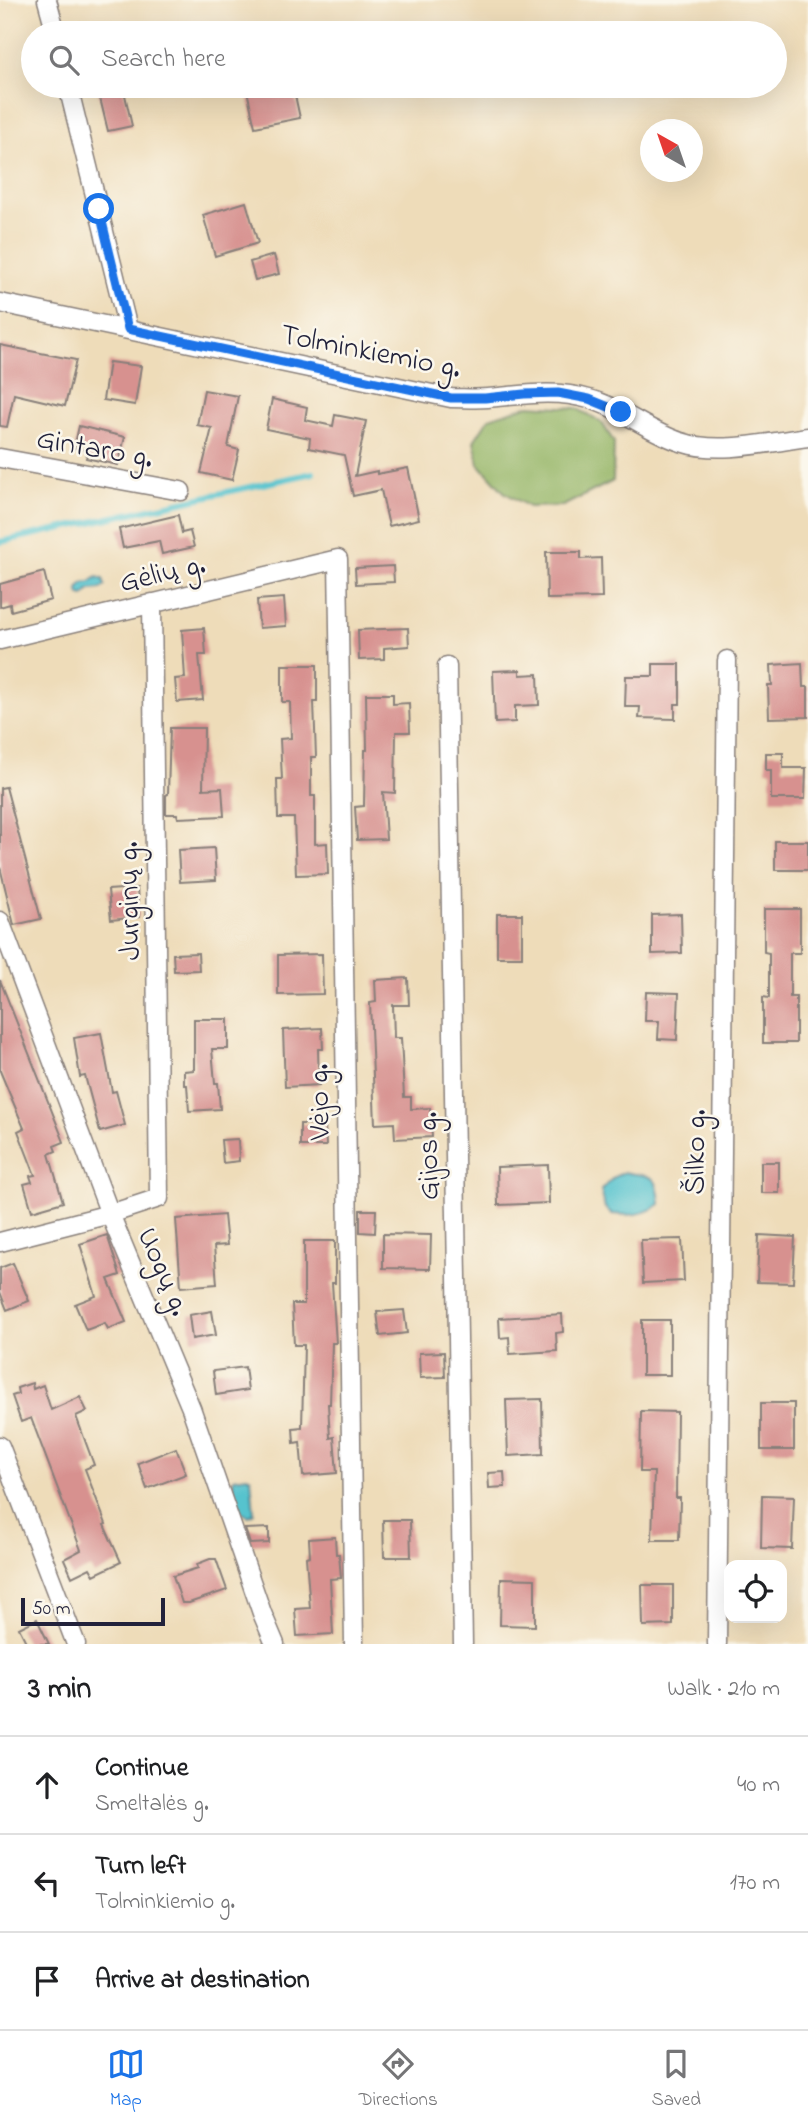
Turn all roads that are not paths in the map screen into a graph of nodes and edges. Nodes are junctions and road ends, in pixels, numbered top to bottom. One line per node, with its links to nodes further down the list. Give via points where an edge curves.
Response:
1 (47, 0): 2 (street)
2 (52, 21)
3 (71, 98): 5 (street)
4 (0, 303): 5 (street, Tolminkiemio g.)
5 (128, 329): 6 (street, Tolminkiemio g., via 451,398 558,393 589,399 682,443 740,446)
6 (808, 437)
7 (0, 458): 8 (street, Gintaro g.)
8 (181, 491)
9 (338, 559): 10 (street, Gėlių g.); 20 (street, Vėjo g.)
10 (152, 603): 11 (street, Gėlių g.); 15 (street, Jurginų g., via 159,1198)
11 (0, 640)
12 (727, 660): 22 (street, Šilko g.)
13 (447, 666): 21 (street, Gijos g.)
14 (0, 921): 15 (street, Uogų g.)
15 (110, 1214): 16 (street); 19 (street, Uogų g., via 191,1408)
16 (0, 1242)
17 (0, 1446): 18 (street)
18 (76, 1644)
19 (275, 1644)
20 (354, 1644)
21 (463, 1644)
22 (717, 1644)

